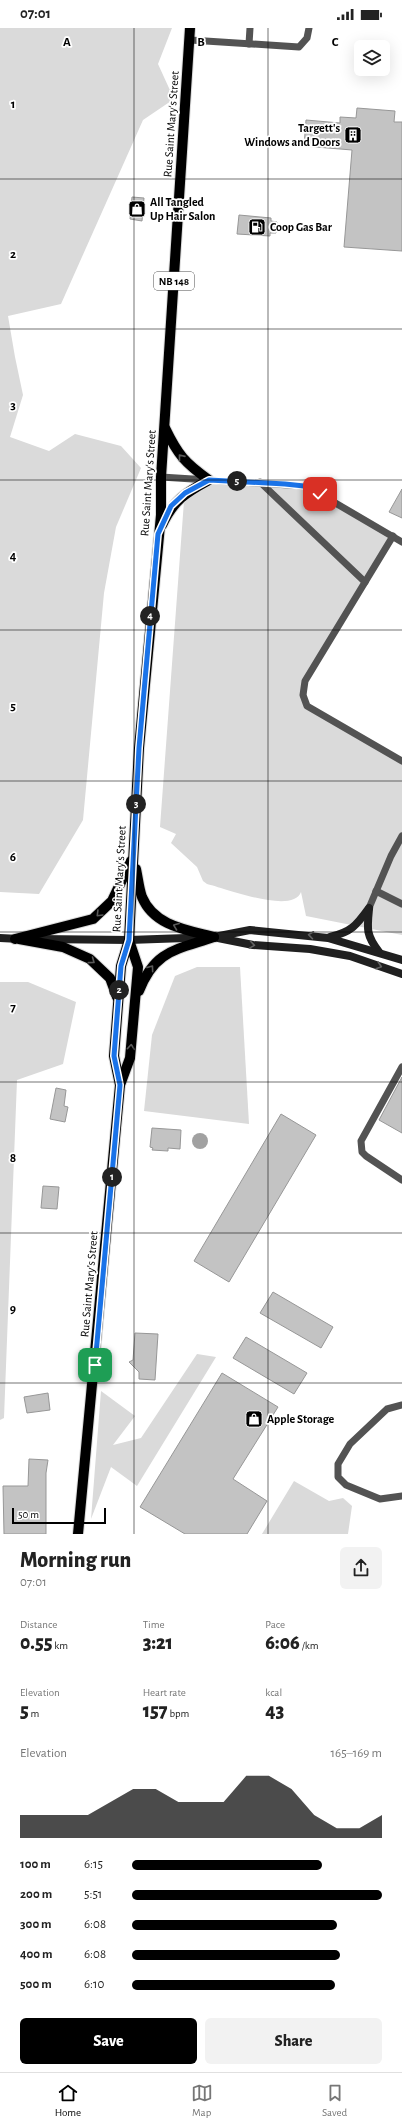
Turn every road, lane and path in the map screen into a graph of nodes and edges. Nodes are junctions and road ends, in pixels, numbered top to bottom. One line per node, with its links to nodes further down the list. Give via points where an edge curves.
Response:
1 (190, 28): 4 (main road, Rue Saint Mary's Street / NB 148)
2 (250, 28): 5 (lane)
3 (309, 28): 5 (lane, via 307,38 299,47)
4 (190, 40): 5 (lane); 6 (main road, Rue Saint Mary's Street / NB 148)
5 (249, 44)
6 (164, 426): 7 (main road, Rue Saint Mary's Street / NB 148); 8 (main road, one-way to 6, via 188,465 175,449)
7 (161, 477): 8 (lane); 10 (main road, Rue Saint Mary's Street / NB 148)
8 (209, 480): 9 (lane); 10 (main road, via 185,493 171,506)
9 (260, 482): 11 (lane, via 304,486); 13 (lane)
10 (158, 534): 16 (main road, Rue Saint Mary's Street / NB 148, via 139,748)
11 (393, 536): 12 (lane); 13 (lane)
12 (402, 542)
13 (365, 582): 14 (lane, via 305,680 303,694 308,706)
14 (402, 761)
15 (402, 836): 17 (lane)
16 (133, 857): 20 (main road, one-way to 16, via 176,927 154,916 142,898); 23 (main road, one-way to 23, via 112,901 93,919); 24 (main road, Rue Saint Mary's Street / NB 148)
17 (376, 891): 18 (lane); 19 (lane)
18 (402, 904)
19 (369, 908): 21 (main road, via 346,933); 25 (main road, via 367,929 370,940)
20 (214, 937): 21 (main road, one-way to 20, via 250,930); 24 (main road); 27 (main road, one-way to 27, via 253,945 310,949 350,956); 29 (main road, one-way to 20, via 144,978 153,964 164,954)
21 (328, 938): 25 (main road)
22 (0, 939): 23 (main road)
23 (15, 939): 24 (main road); 28 (main road, one-way to 28, via 63,947 90,959 110,978)
24 (129, 940): 28 (main road, Rue Saint Mary's Street / NB 148, via 121,966); 29 (main road, Rue Saint Mary's Street / NB 148, via 138,967)
25 (380, 952): 26 (main road)
26 (402, 960)
27 (402, 974)
28 (118, 1002): 31 (main road, Rue Saint Mary's Street / NB 148, via 114,1056)
29 (135, 1003): 31 (main road, Rue Saint Mary's Street / NB 148, one-way to 29, via 130,1058)
30 (402, 1067): 32 (lane, via 361,1141 362,1152 366,1156)
31 (120, 1085): 35 (main road, Rue Saint Mary's Street / NB 148)
32 (402, 1180)
33 (402, 1405): 34 (lane, via 387,1409 350,1444 338,1464 338,1477 346,1486 380,1499)
34 (402, 1496)
35 (78, 1534)

